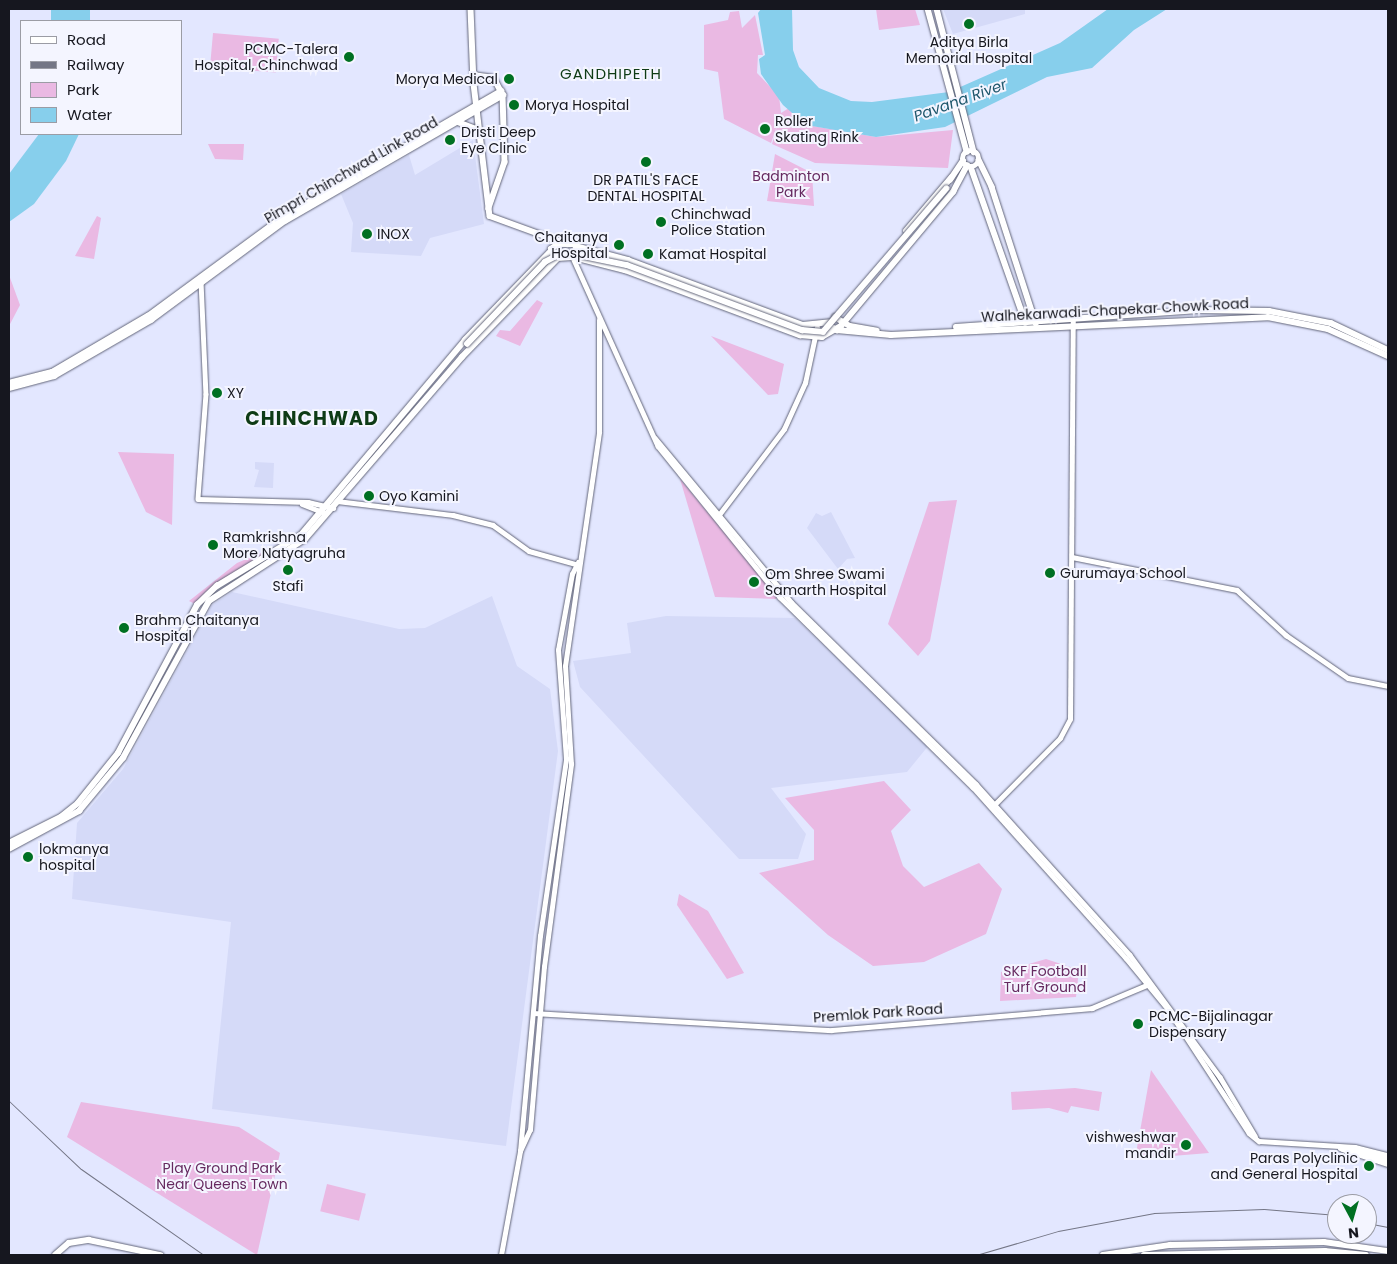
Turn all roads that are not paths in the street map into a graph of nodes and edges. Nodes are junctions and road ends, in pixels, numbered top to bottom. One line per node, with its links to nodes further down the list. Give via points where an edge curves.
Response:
1 (470, 9): 5 (main road)
2 (928, 9): 4 (main road)
3 (938, 9): 4 (main road)
4 (950, 69): 9 (main road)
5 (473, 74): 6 (main road, via 494,78); 7 (main road)
6 (502, 93): 7 (main road, Pimpri Chinchwad Link Road); 16 (main road, via 505,162)
7 (478, 108): 8 (main road, Pimpri Chinchwad Link Road); 10 (main road)
8 (456, 121): 10 (main road, via 471,124); 23 (main road, Pimpri Chinchwad Link Road, via 285,221)
9 (967, 130): 11 (main road); 12 (main road)
10 (480, 132): 16 (main road)
11 (967, 152): 12 (main road); 14 (main road)
12 (974, 152): 13 (main road)
13 (978, 160): 14 (main road); 29 (main road, via 992,188)
14 (967, 165): 15 (main road); 28 (main road)
15 (954, 178): 24 (main road); 27 (main road, via 953,192); 35 (main road, bridge, via 823,332 802,330 626,265 564,252 545,262)
16 (488, 210): 17 (main road, via 497,221)
17 (550, 235): 18 (main road); 20 (main road)
18 (567, 244): 19 (main road); 20 (main road)
19 (579, 248): 21 (main road); 31 (main road, via 628,260)
20 (551, 250): 22 (main road); 37 (main road)
21 (576, 259): 22 (main road); 25 (street); 34 (main road)
22 (556, 260): 39 (main road)
23 (202, 282): 40 (main road, Pimpri Chinchwad Link Road, via 52,372); 42 (main road, Pimpri Chinchwad Link Road, via 54,376); 46 (street, via 206,394 198,499)
24 (835, 317): 27 (main road, Walhekarwadi-Chapekar Chowk Road); 30 (main road)
25 (599, 318): 51 (street, via 655,438); 53 (street, via 602,398)
26 (1073, 321): 29 (main road, Walhekarwadi-Chapekar Chowk Road); 32 (main road, Walhekarwadi-Chapekar Chowk Road, via 1094,322 1198,310 1269,314); 52 (street)
27 (843, 323): 28 (main road, Walhekarwadi-Chapekar Chowk Road, via 903,332); 33 (main road)
28 (1027, 323): 29 (main road, Walhekarwadi-Chapekar Chowk Road); 33 (main road, Walhekarwadi-Chapekar Chowk Road, via 891,335)
29 (1036, 323)
30 (827, 324): 31 (main road); 33 (main road)
31 (817, 327): 34 (street)
32 (1339, 329): 36 (main road, Walhekarwadi-Chapekar Chowk Road); 38 (main road, Walhekarwadi-Chapekar Chowk Road)
33 (837, 330): 34 (main road)
34 (818, 338): 51 (street, via 805,383 781,435)
35 (468, 344): 37 (main road); 39 (main road)
36 (1388, 350)
37 (456, 352): 41 (main road)
38 (1388, 356)
39 (462, 357): 43 (main road)
40 (9, 383)
41 (428, 384): 43 (main road); 44 (main road)
42 (9, 388)
43 (435, 389): 45 (main road)
44 (330, 500): 45 (street); 47 (main road)
45 (338, 502): 48 (main road); 53 (street, via 453,515 493,524 529,551)
46 (302, 504): 47 (street); 49 (street)
47 (326, 506): 48 (street); 49 (main road)
48 (333, 508): 50 (main road)
49 (320, 512): 50 (street); 56 (main road, via 296,540 217,586 197,605 114,759 78,803)
50 (328, 513): 56 (main road, via 299,545 205,606 118,766 79,811)
51 (718, 516): 55 (street, via 792,603)
52 (1072, 557): 54 (street, via 1238,590 1281,631 1348,678); 55 (street, via 1069,725)
53 (579, 563): 60 (street, via 558,650 566,759); 61 (street, via 565,666 572,764)
54 (1388, 686)
55 (992, 806): 59 (street)
56 (56, 823): 57 (main road); 58 (main road)
57 (9, 843)
58 (9, 849)
59 (1150, 984): 61 (street, Premlok Park Road, via 1092,1008 856,1028 780,1028); 62 (street, via 1233,1095 1255,1137 1271,1143)
60 (533, 1013): 61 (street, Premlok Park Road); 63 (street)
61 (540, 1013): 63 (street, via 530,1130)
62 (1341, 1148): 64 (street); 65 (main road)
63 (520, 1151): 72 (street)
64 (1388, 1154)
65 (1388, 1162)
66 (1327, 1242): 73 (main road, via 1170,1245)
67 (1342, 1244): 68 (main road)
68 (1388, 1251)
69 (1337, 1253): 74 (main road, via 1325,1250); 75 (main road)
70 (55, 1255): 71 (main road, via 69,1243 89,1240)
71 (160, 1255)
72 (502, 1255)
73 (1103, 1255)
74 (1144, 1255)
75 (1366, 1255)

